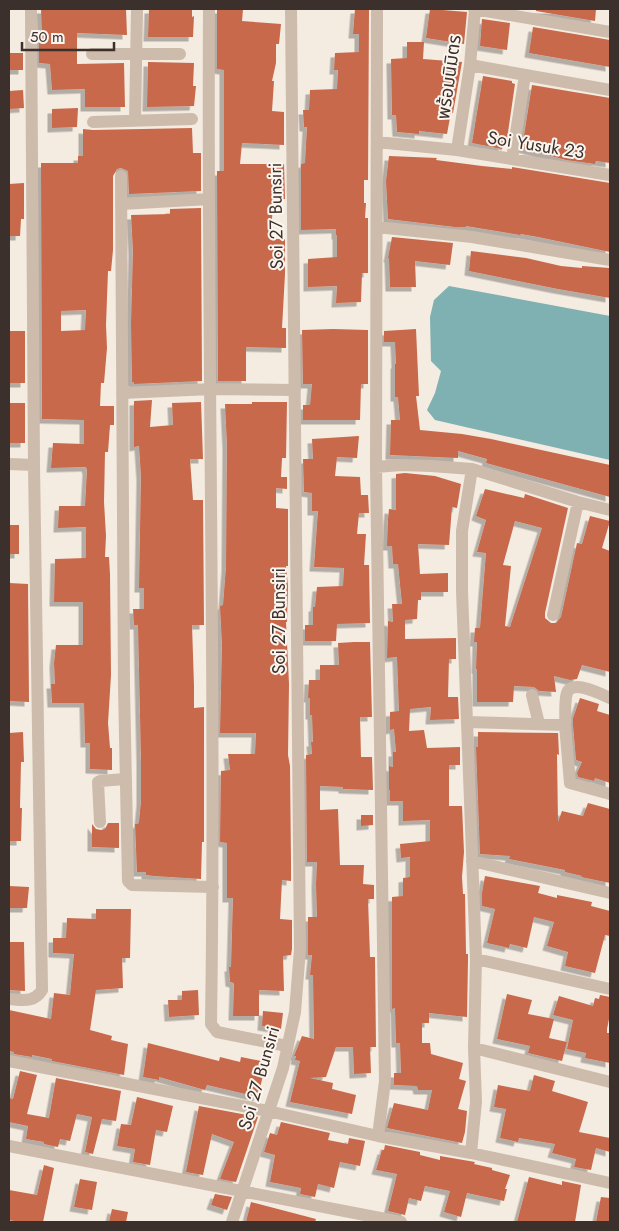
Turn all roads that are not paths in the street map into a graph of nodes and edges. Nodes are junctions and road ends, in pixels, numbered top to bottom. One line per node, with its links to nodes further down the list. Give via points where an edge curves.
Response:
1 (31, 9): 30 (street)
2 (137, 9): 9 (street)
3 (209, 9): 22 (street)
4 (292, 9): 27 (street, Soi 27 Bunsiri)
5 (377, 9): 17 (street)
6 (475, 9): 7 (street); 11 (street, พร้อมนิมิตร)
7 (610, 32)
8 (92, 54): 9 (street)
9 (136, 54): 10 (street); 15 (street)
10 (180, 54)
11 (470, 65): 12 (street); 18 (street, พร้อมนิมิตร)
12 (525, 74): 13 (street); 19 (street)
13 (610, 90)
14 (192, 119): 15 (street)
15 (135, 121): 16 (street)
16 (93, 122)
17 (376, 142): 18 (street, Soi Yusuk 23); 24 (street)
18 (457, 150): 19 (street, Soi Yusuk 23)
19 (512, 159): 20 (street, Soi Yusuk 23)
20 (610, 175)
21 (121, 176): 23 (street)
22 (208, 199): 23 (street); 26 (street)
23 (121, 204): 28 (street)
24 (377, 227): 25 (street, via 472,237); 31 (street)
25 (610, 260)
26 (211, 389): 27 (street); 28 (street); 45 (street)
27 (295, 390): 51 (street, Soi 27 Bunsiri, via 300,949 295,1012)
28 (122, 392): 41 (street)
29 (9, 464): 30 (street)
30 (34, 465): 49 (street, via 42,990 38,996 28,1000)
31 (376, 468): 32 (street, via 401,465); 55 (street, via 384,1085)
32 (472, 469): 33 (street); 38 (street, via 462,531)
33 (578, 502): 34 (street); 35 (street)
34 (610, 510)
35 (553, 615)
36 (532, 695): 39 (street)
37 (610, 698): 40 (street, via 579,686 570,689)
38 (468, 722): 39 (street); 44 (street)
39 (539, 724): 40 (street)
40 (566, 725): 42 (street, via 570,783)
41 (125, 779): 43 (street, via 98,782); 45 (street, via 129,884)
42 (610, 794)
43 (100, 822)
44 (472, 861): 46 (street); 47 (street)
45 (213, 887): 51 (street, via 212,1027 217,1032)
46 (610, 893)
47 (476, 959): 48 (street); 50 (street)
48 (610, 989)
49 (9, 999)
50 (474, 1048): 53 (street); 57 (street, via 475,1107)
51 (285, 1057): 54 (street, Soi 27 Bunsiri, via 279,1085)
52 (9, 1061): 54 (street)
53 (610, 1082)
54 (268, 1111): 55 (street); 59 (street, Soi 27 Bunsiri)
55 (378, 1136): 57 (street)
56 (9, 1146): 59 (street)
57 (470, 1153): 58 (street)
58 (610, 1183)
59 (242, 1191): 60 (street, Soi 27 Bunsiri); 61 (street)
60 (232, 1222)
61 (401, 1222)

